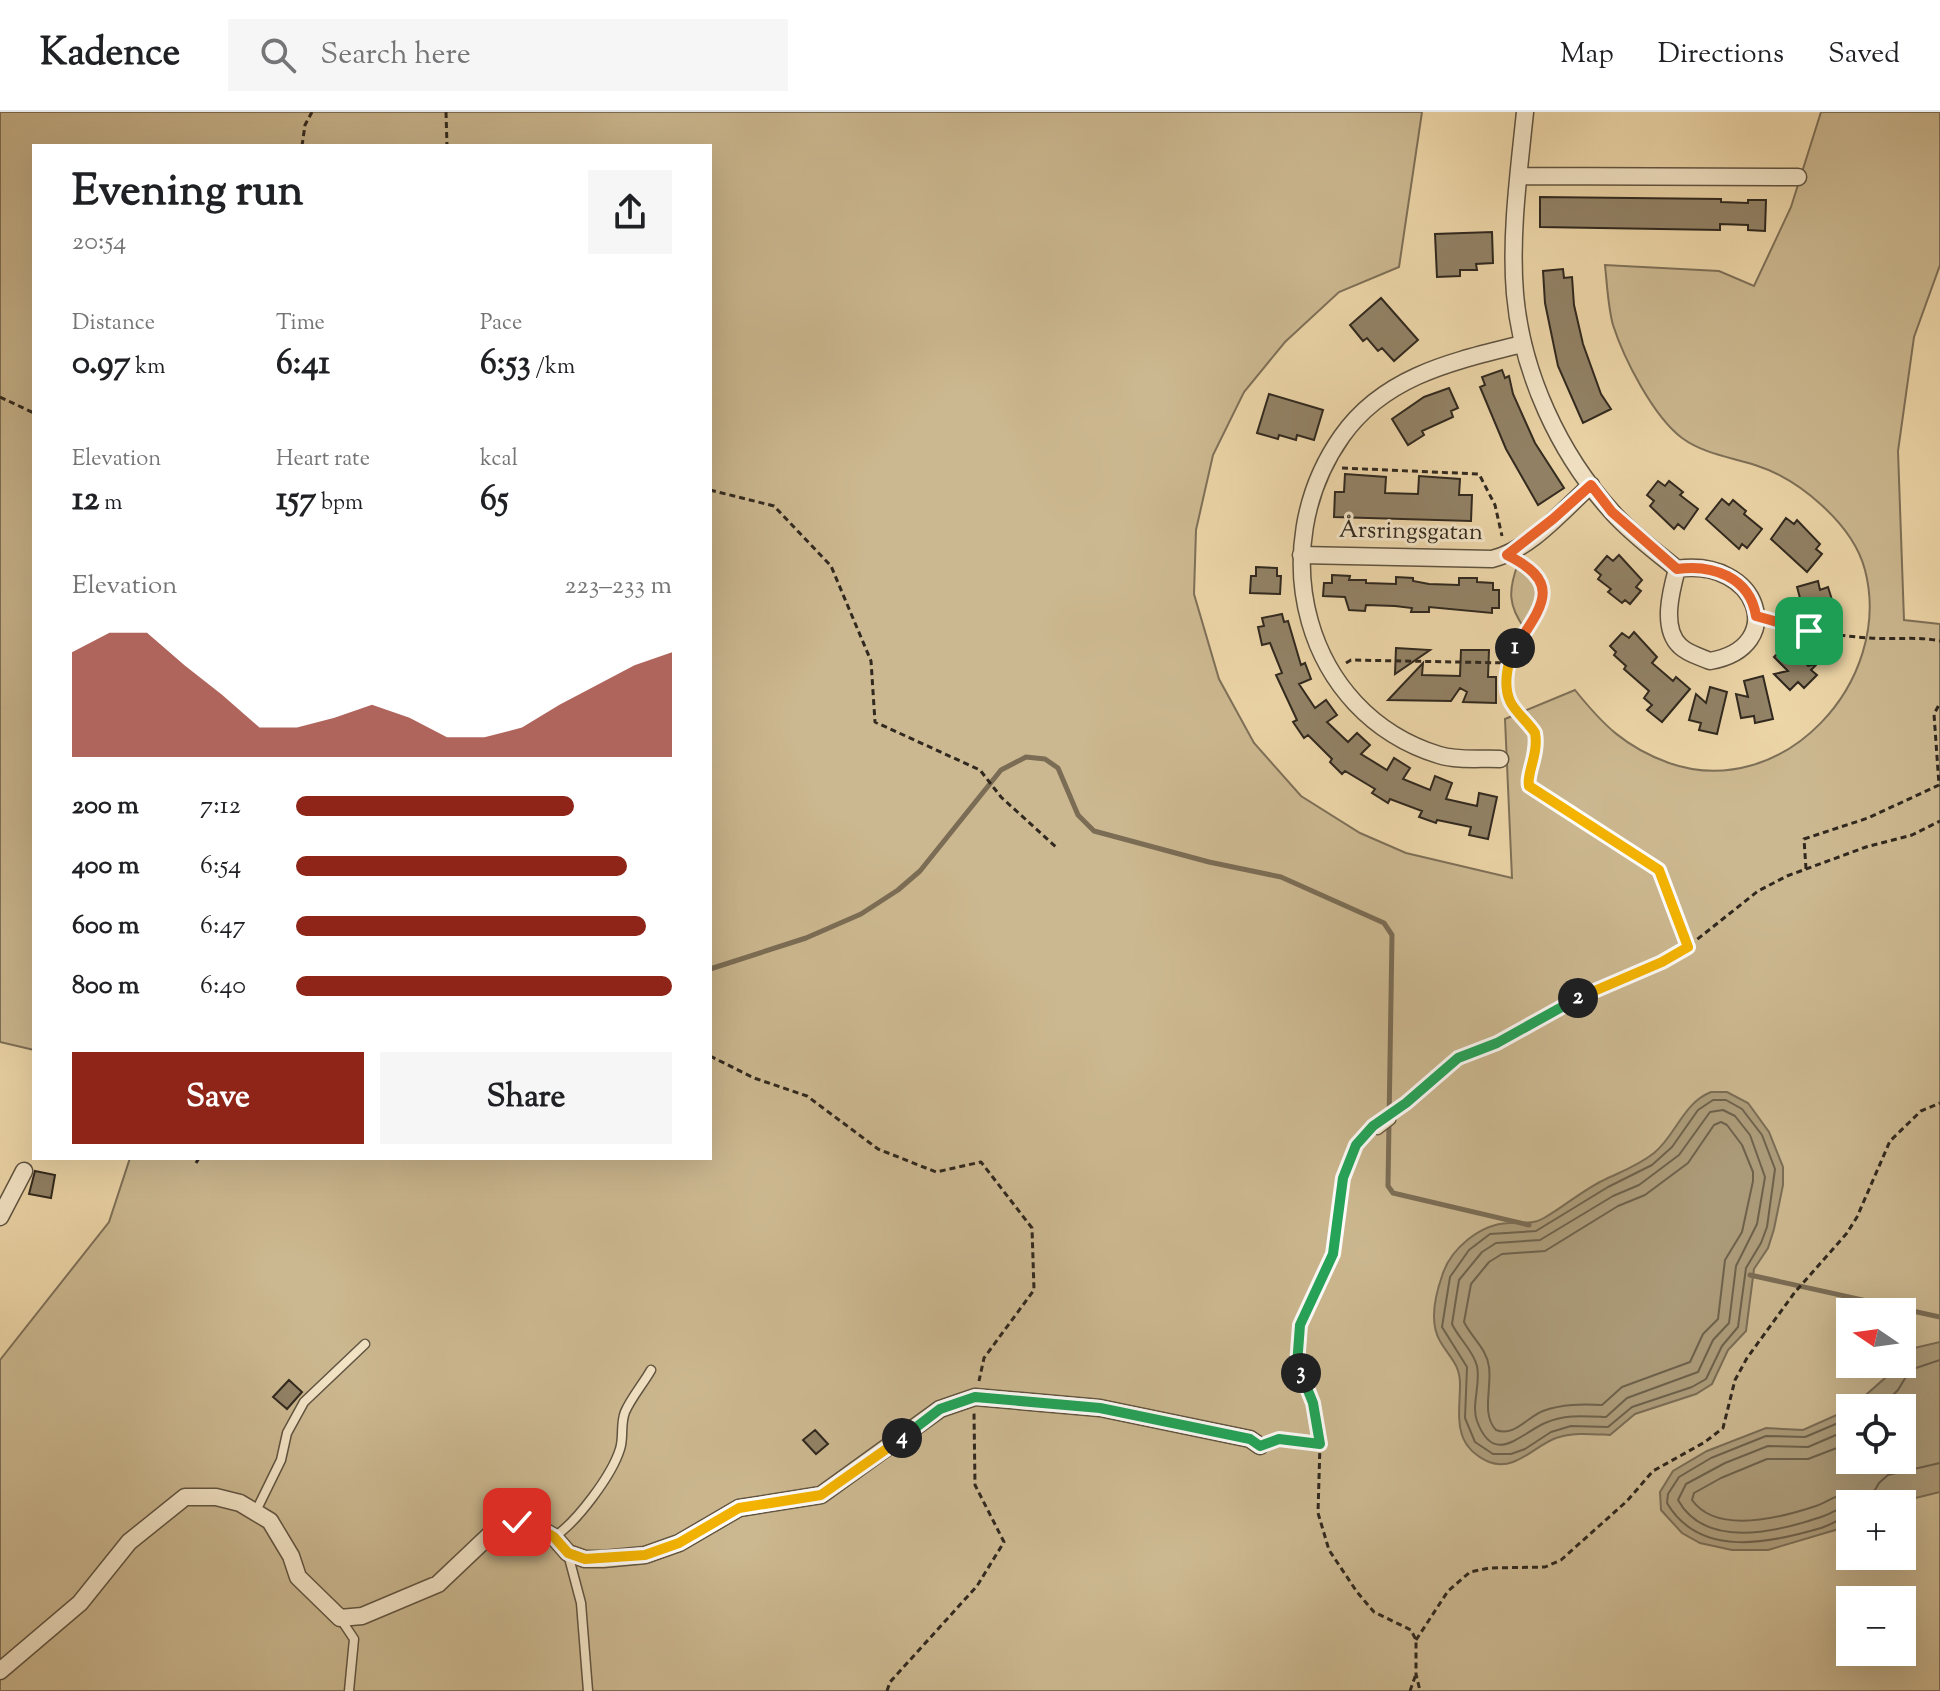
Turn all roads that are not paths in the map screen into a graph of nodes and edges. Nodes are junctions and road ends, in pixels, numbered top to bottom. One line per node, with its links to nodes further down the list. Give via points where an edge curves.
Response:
1 (1525, 112): 2 (street)
2 (1520, 176): 3 (street); 4 (street, via 1515,292)
3 (1798, 177)
4 (1522, 344): 5 (street, via 1547,414); 6 (street, Årsringsgatan, via 1411,377 1375,403 1343,434 1324,467 1306,516)
5 (1591, 485): 6 (street, Årsringsgatan, via 1507,555 1492,559); 7 (street, via 1629,529)
6 (1301, 555): 8 (street, Årsringsgatan, via 1304,600 1315,644 1338,683 1380,726 1440,755)
7 (1677, 569): 7 (street, via 1696,566 1746,588 1756,616 1752,635 1740,651 1710,661 1681,647 1670,615)
8 (1500, 759)
9 (1390, 1117): 10 (lane)
10 (1376, 1128)
11 (24, 1171): 12 (street)
12 (0, 1217)
13 (365, 1344): 16 (lane, via 304,1402)
14 (651, 1370): 17 (lane, via 626,1409 615,1461 568,1528)
15 (1260, 1446): 18 (street, via 1250,1439 1100,1408 975,1397 940,1409 821,1495 739,1508 702,1531 645,1555 585,1559)
16 (256, 1511): 19 (street, via 276,1528 298,1577); 20 (street, via 216,1497 185,1497 129,1542 80,1603)
17 (554, 1537): 18 (street); 19 (street, via 537,1527 510,1523 496,1529 438,1584 362,1616)
18 (568, 1553): 22 (lane, via 581,1603)
19 (340, 1618): 21 (lane, via 354,1639)
20 (0, 1671)
21 (349, 1691)
22 (588, 1691)

